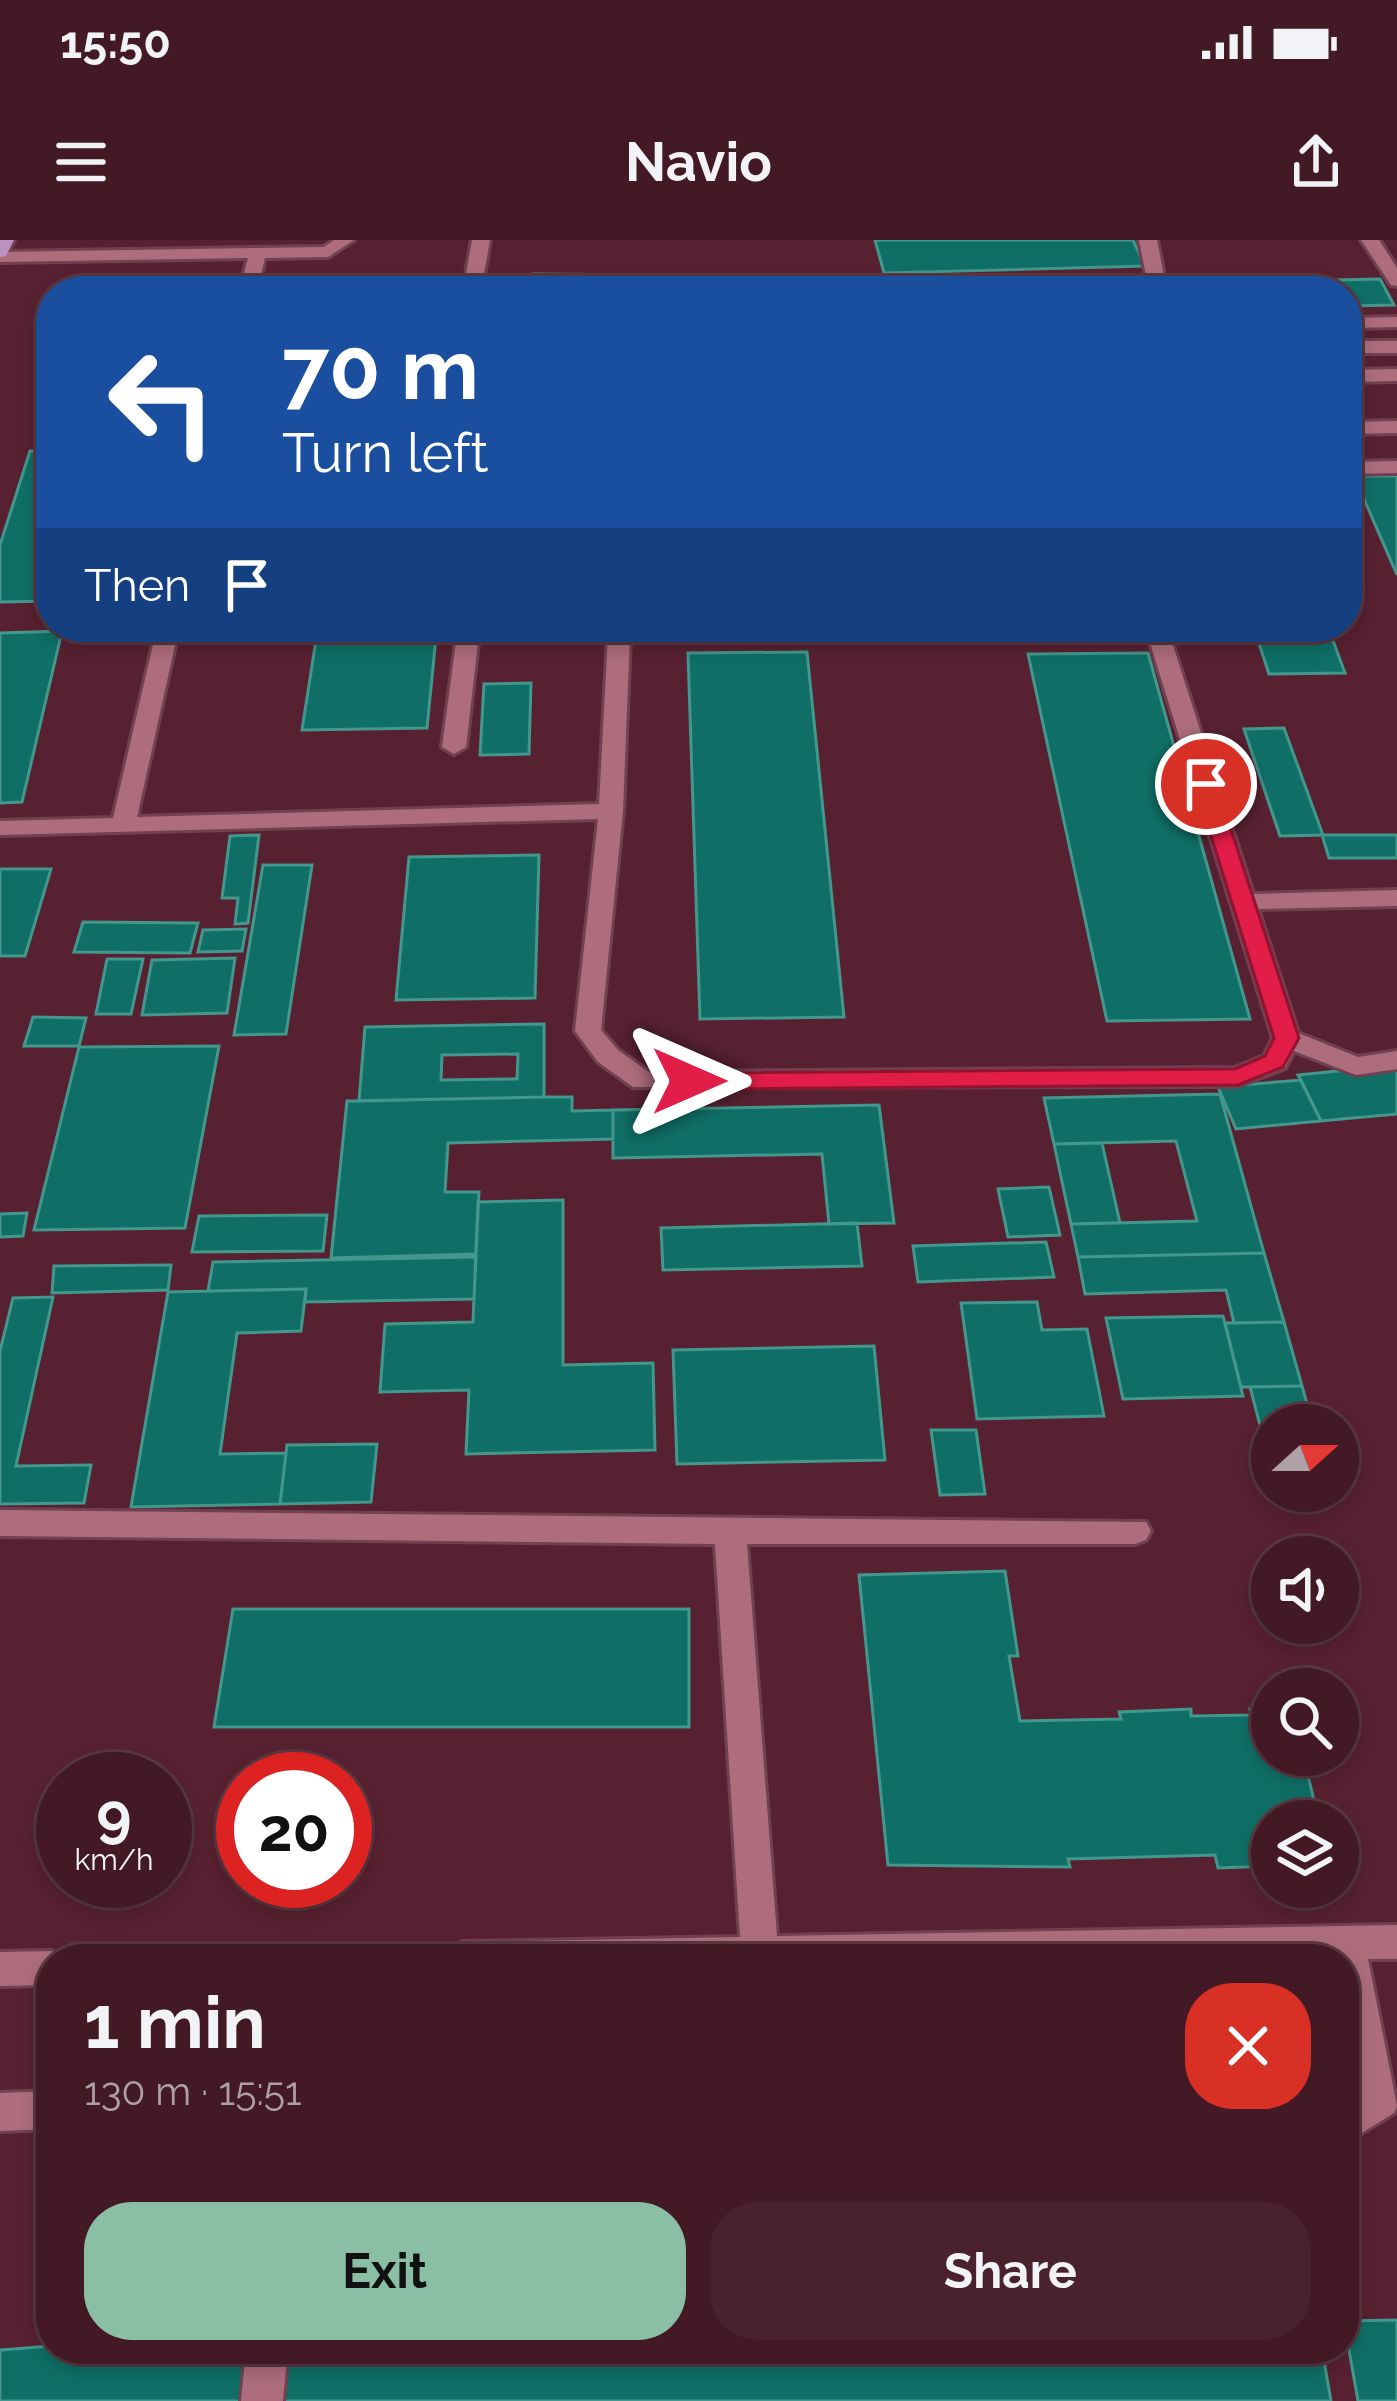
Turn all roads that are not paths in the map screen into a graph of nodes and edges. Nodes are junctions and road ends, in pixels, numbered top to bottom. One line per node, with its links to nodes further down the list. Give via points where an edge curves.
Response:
1 (344, 240): 6 (lane, via 328,252)
2 (482, 240): 8 (lane)
3 (1148, 240): 9 (lane)
4 (1370, 240): 10 (lane)
5 (2, 248): 6 (lane)
6 (258, 253): 7 (lane)
7 (252, 276)
8 (475, 276)
9 (1155, 276)
10 (1397, 281)
11 (1397, 322): 12 (lane)
12 (1362, 323)
13 (1397, 346): 14 (lane)
14 (1362, 347)
15 (1397, 375): 16 (lane)
16 (1362, 376)
17 (1362, 428): 18 (lane)
18 (1397, 428)
19 (1397, 467): 20 (lane)
20 (1362, 468)
21 (165, 642): 27 (lane)
22 (471, 642): 25 (lane)
23 (618, 642): 26 (lane)
24 (1161, 642): 30 (lane)
25 (454, 747)
26 (611, 811): 27 (lane); 31 (lane, via 588,1031 643,1081 1238,1077 1275,1061)
27 (123, 826): 28 (lane)
28 (0, 828)
29 (1397, 898): 30 (lane)
30 (1243, 902): 31 (lane)
31 (1286, 1038): 32 (lane, via 1356,1066)
32 (1397, 1060)
33 (0, 1523): 34 (lane)
34 (730, 1531): 35 (lane); 38 (lane)
35 (1135, 1531)
36 (1397, 1942): 37 (lane)
37 (1346, 1943): 39 (lane)
38 (758, 1944)
39 (1297, 1944)
40 (36, 1968): 41 (lane)
41 (0, 1969)
42 (1359, 2003): 45 (lane, via 1380,2100)
43 (36, 2111): 44 (lane)
44 (0, 2112)
45 (1359, 2115)
46 (266, 2364): 47 (lane)
47 (262, 2401)

